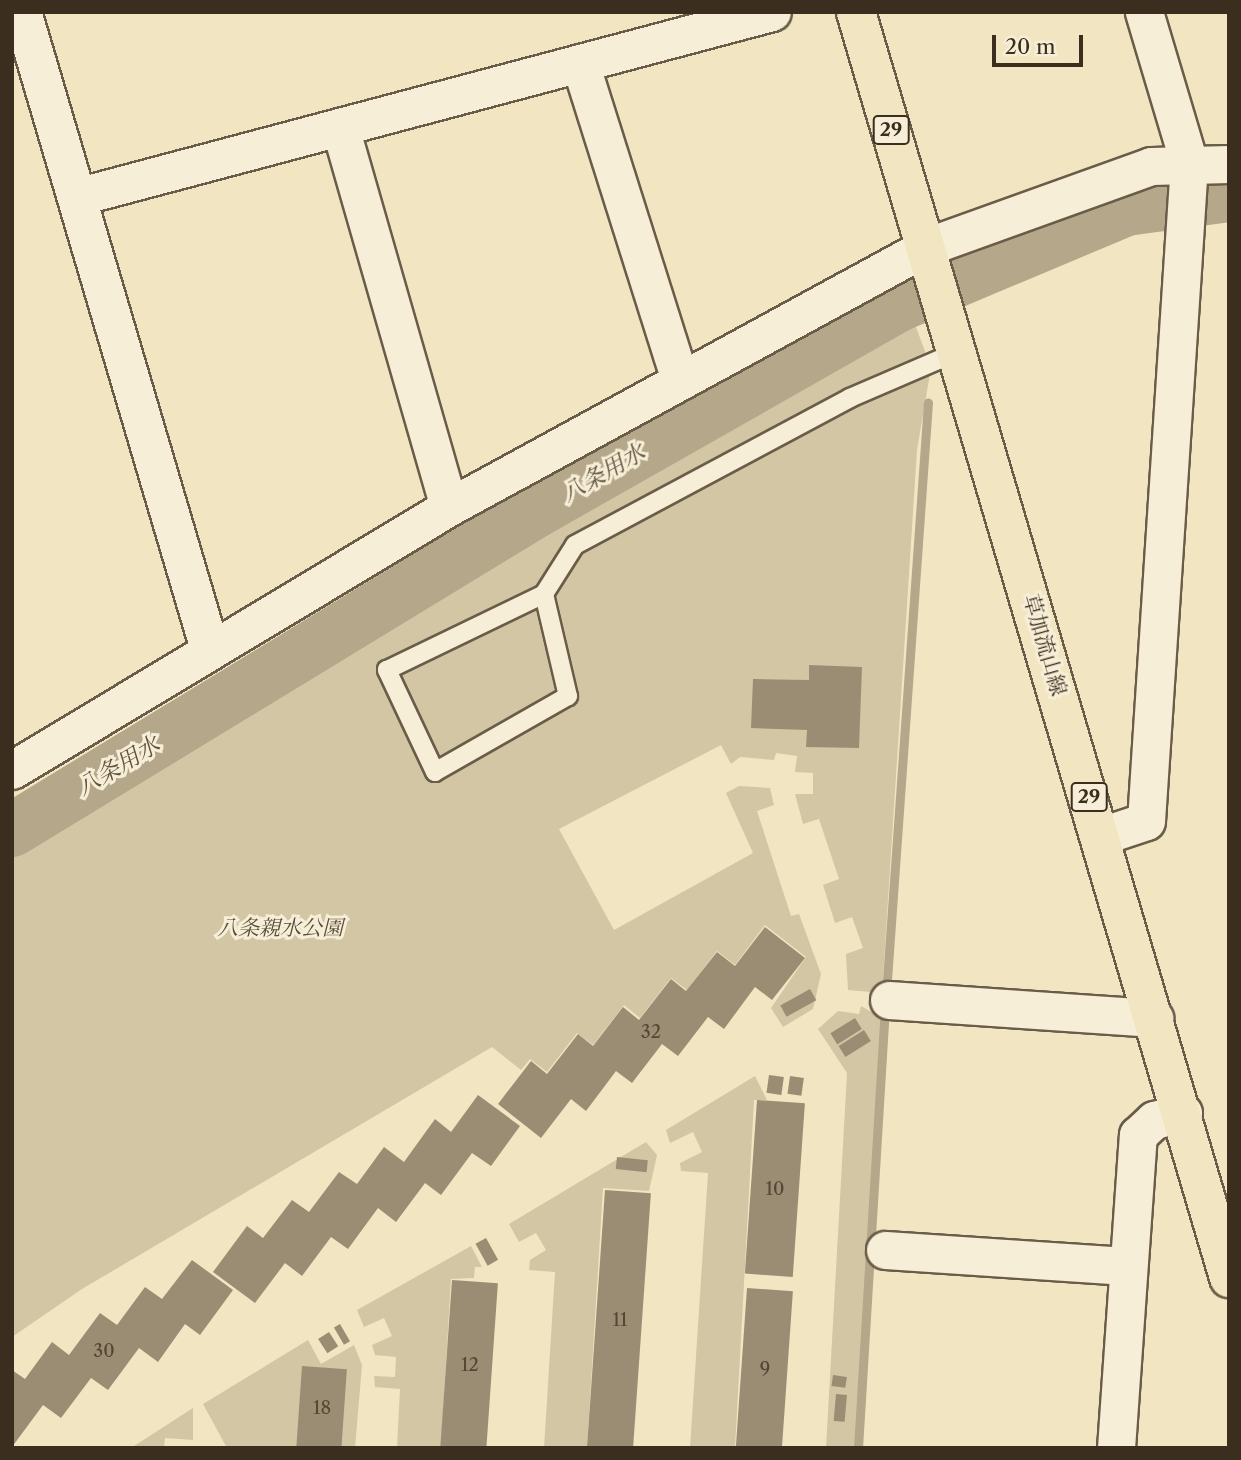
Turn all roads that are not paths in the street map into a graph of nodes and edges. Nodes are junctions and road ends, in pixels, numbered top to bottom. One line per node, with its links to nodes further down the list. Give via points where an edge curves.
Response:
1 (22, 12): 9 (street)
2 (772, 12): 5 (street)
3 (856, 12): 10 (main road, 草加流山線 / 29)
4 (1144, 12): 7 (street)
5 (580, 63): 6 (street); 12 (street)
6 (340, 127): 9 (street); 13 (street)
7 (1189, 163): 8 (street); 10 (street, via 1151,166); 17 (street, via 1146,821)
8 (1229, 164)
9 (76, 197): 15 (street)
10 (926, 247): 11 (main road, 草加流山線 / 29); 12 (street)
11 (957, 352): 14 (lane, via 850,398 575,545); 17 (main road, 草加流山線 / 29)
12 (680, 381): 13 (street)
13 (449, 507): 15 (street)
14 (544, 594): 14 (lane, via 387,670 435,772 568,696)
15 (209, 646): 16 (street)
16 (12, 770)
17 (1101, 836): 19 (main road, 草加流山線 / 29)
18 (889, 1000): 19 (street)
19 (1154, 1018): 20 (main road, 草加流山線 / 29)
20 (1183, 1113): 22 (street, via 1154,1120 1138,1135); 23 (main road, 草加流山線 / 29)
21 (885, 1250): 22 (street)
22 (1126, 1266): 24 (street)
23 (1228, 1277)
24 (1116, 1448)

